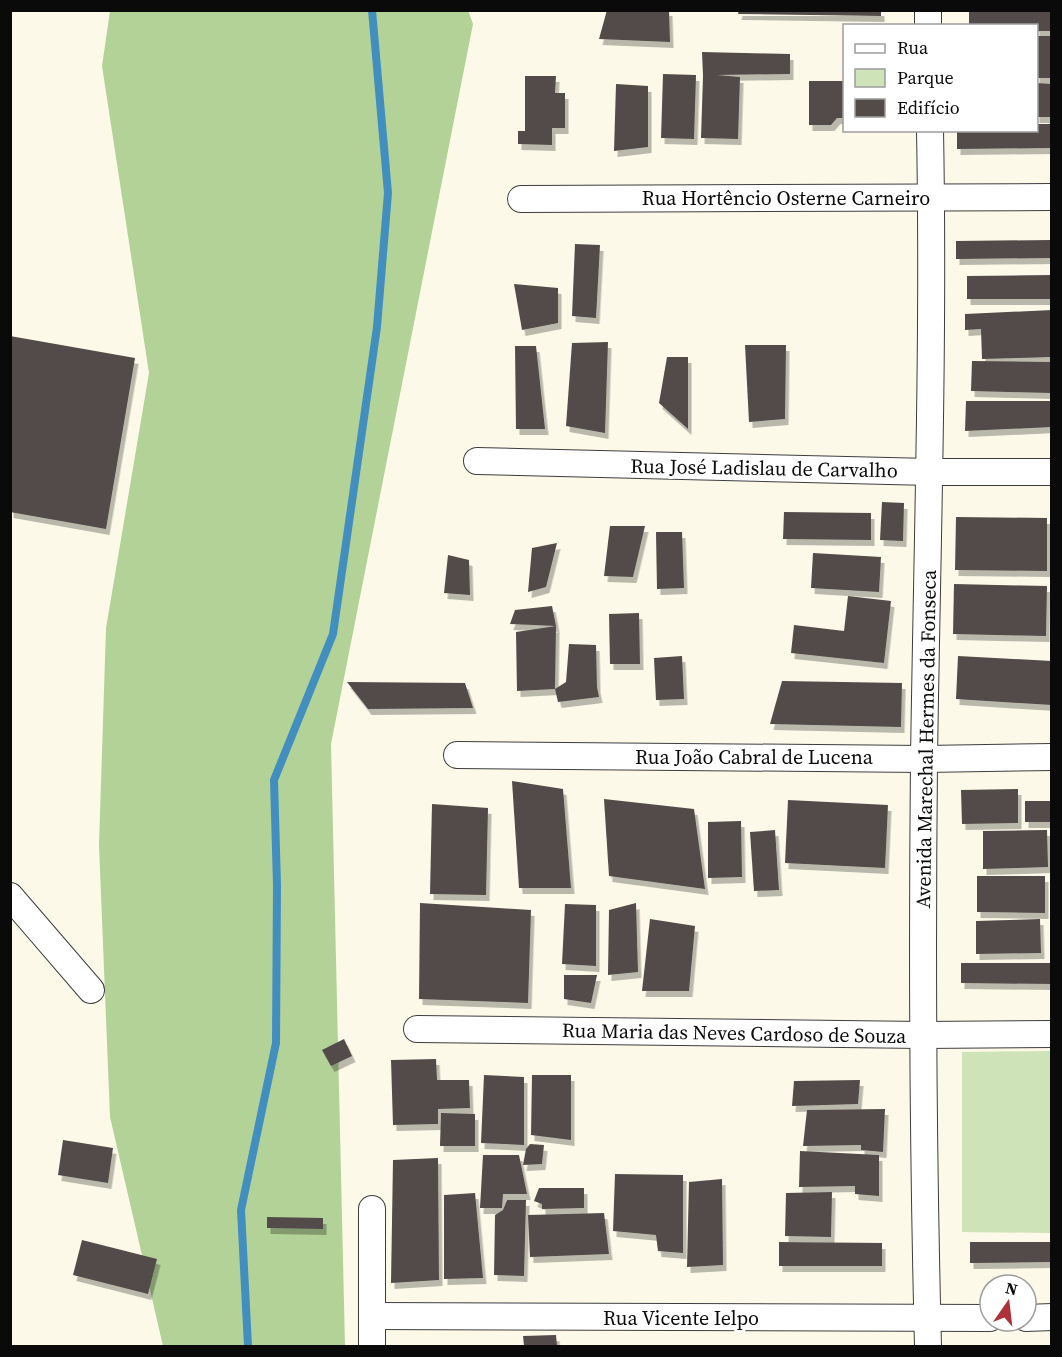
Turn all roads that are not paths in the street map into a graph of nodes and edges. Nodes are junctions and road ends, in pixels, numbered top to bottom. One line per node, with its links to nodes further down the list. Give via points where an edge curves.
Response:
1 (930, 132): 2 (street, Avenida Marechal Hermes da Fonseca)
2 (931, 196): 3 (street, Rua Hortêncio Osterne Carneiro); 4 (street, Rua Hortêncio Osterne Carneiro); 6 (street, Avenida Marechal Hermes da Fonseca)
3 (1052, 197)
4 (521, 199)
5 (477, 461): 6 (street, Rua José Ladislau de Carvalho)
6 (931, 472): 7 (street, Rua José Ladislau de Carvalho); 10 (street, Avenida Marechal Hermes da Fonseca)
7 (1052, 472)
8 (457, 755): 10 (street, Rua João Cabral de Lucena)
9 (1052, 757): 10 (street, Rua João Cabral de Lucena)
10 (924, 759): 15 (street, Avenida Marechal Hermes da Fonseca)
11 (10, 896): 12 (street)
12 (91, 990)
13 (417, 1029): 15 (street, Rua Maria das Neves Cardoso de Souza)
14 (1052, 1034): 15 (street, Rua Maria das Neves Cardoso de Souza)
15 (922, 1035): 19 (street, Avenida Marechal Hermes da Fonseca)
16 (372, 1209): 17 (street)
17 (372, 1316): 19 (street, Rua Vicente Ielpo); 20 (street)
18 (978, 1318): 19 (street, Rua Vicente Ielpo)
19 (928, 1319): 21 (street, Avenida Marechal Hermes da Fonseca)
20 (372, 1347)
21 (928, 1347)

